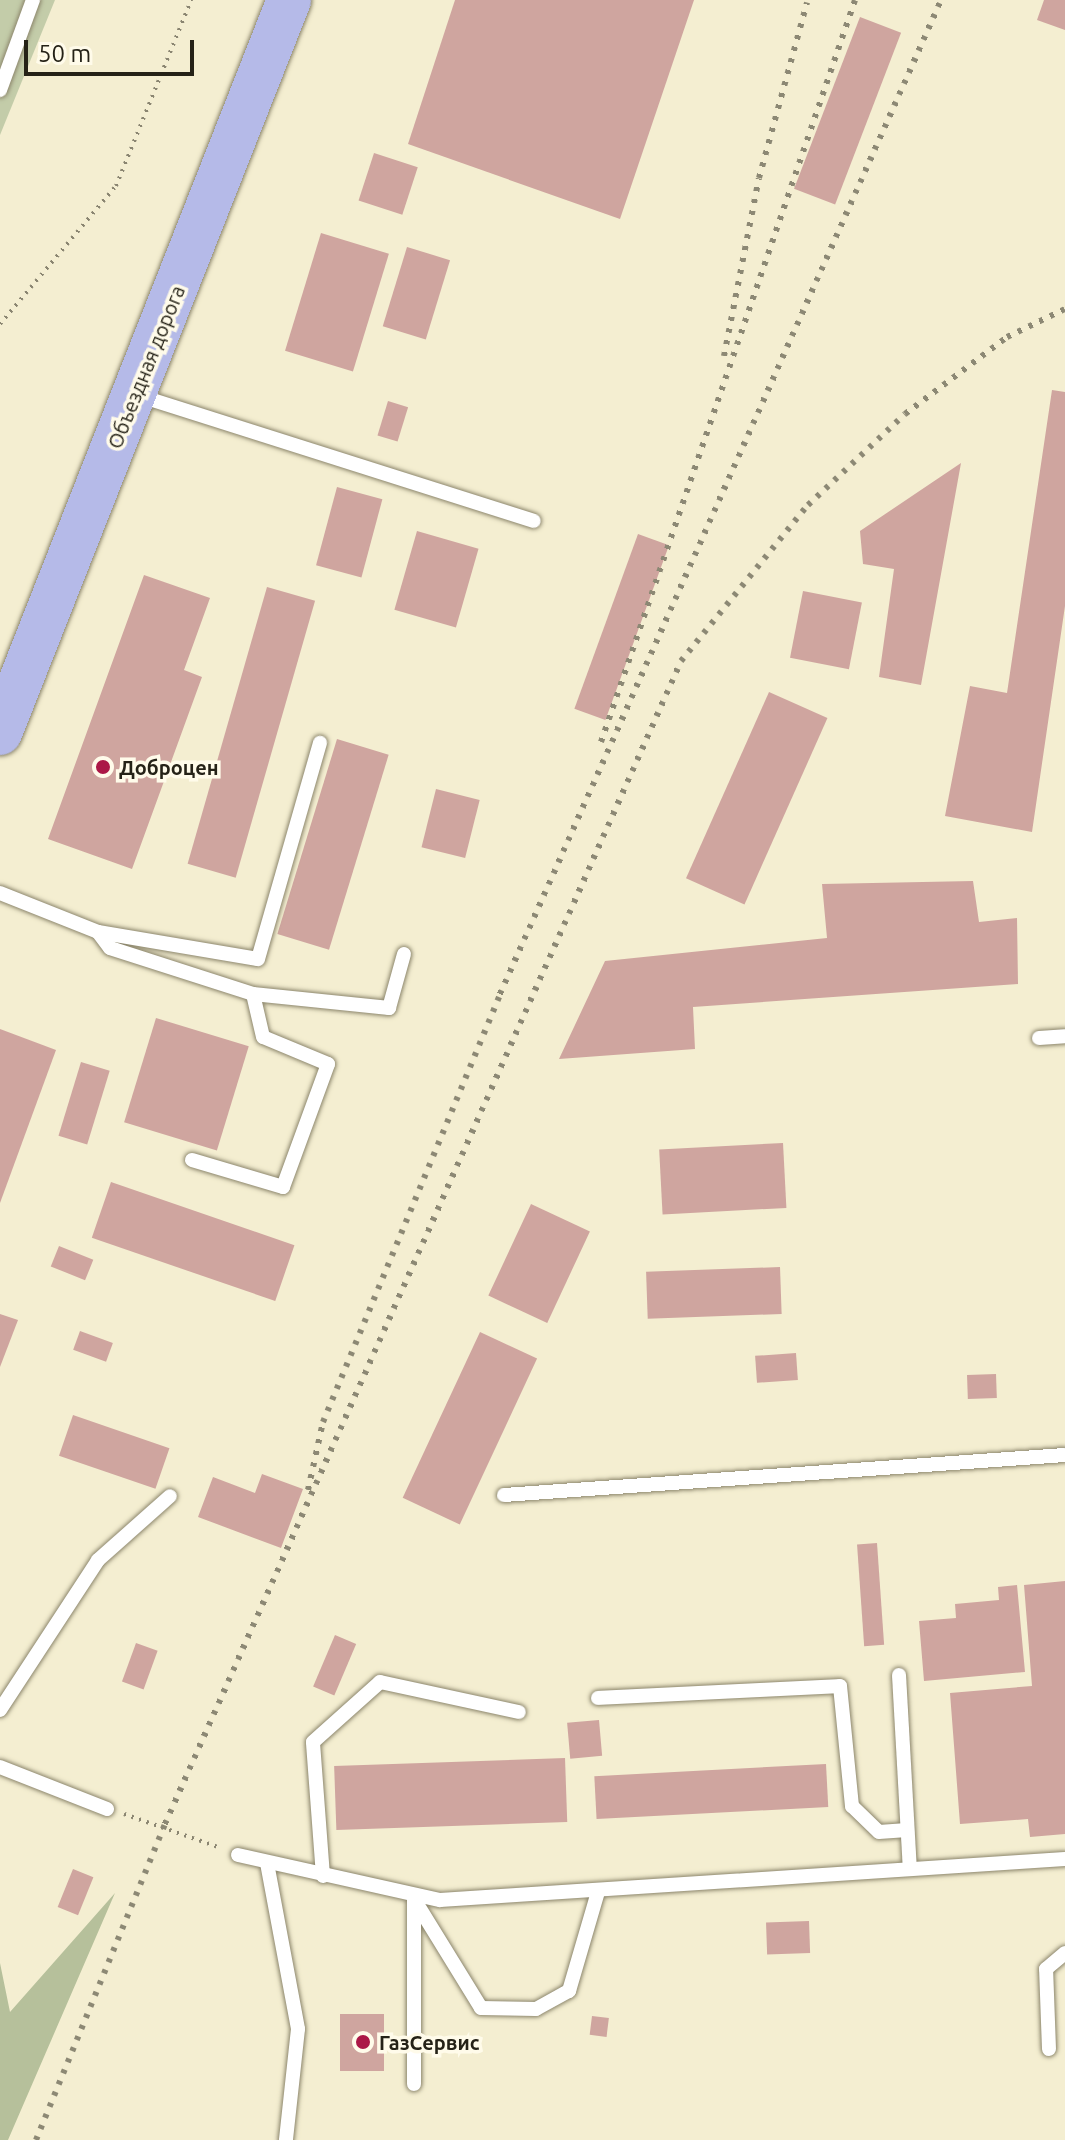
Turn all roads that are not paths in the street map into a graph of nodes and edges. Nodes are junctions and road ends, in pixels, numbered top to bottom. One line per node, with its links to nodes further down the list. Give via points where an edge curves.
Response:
1 (33, 0): 3 (lane)
2 (289, 0): 4 (main road, Объездная дорога)
3 (0, 90)
4 (135, 394): 5 (lane); 6 (main road, Объездная дорога)
5 (534, 521)
6 (0, 733)
7 (320, 743): 9 (lane, via 258,959)
8 (0, 893): 9 (lane)
9 (98, 932): 11 (lane, via 110,948)
10 (404, 954): 11 (lane, via 389,1008)
11 (253, 994): 14 (lane, via 263,1037 328,1064 283,1187)
12 (1065, 1036): 13 (lane)
13 (1039, 1038)
14 (192, 1160)
15 (1065, 1455): 16 (lane)
16 (504, 1495)
17 (170, 1496): 20 (lane, via 98,1560)
18 (899, 1675): 24 (lane)
19 (598, 1698): 24 (lane, via 840,1686 852,1806 879,1832)
20 (0, 1710)
21 (519, 1712): 29 (lane, via 380,1682 313,1742)
22 (0, 1767): 23 (lane)
23 (107, 1809)
24 (907, 1830): 28 (lane)
25 (238, 1855): 27 (lane)
26 (1065, 1859): 28 (lane)
27 (267, 1863): 29 (lane); 35 (lane, via 298,2029)
28 (910, 1869): 30 (lane)
29 (323, 1876): 31 (lane)
30 (598, 1892): 31 (lane); 31 (lane, via 569,1991 536,2009 481,2008)
31 (414, 1899): 34 (lane)
32 (1065, 1953): 33 (lane, via 1046,1969)
33 (1049, 2049)
34 (414, 2084)
35 (286, 2140)

